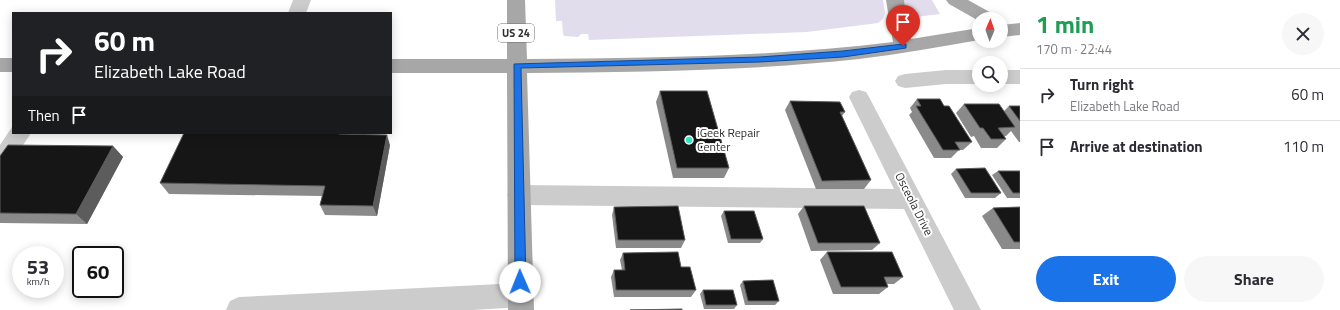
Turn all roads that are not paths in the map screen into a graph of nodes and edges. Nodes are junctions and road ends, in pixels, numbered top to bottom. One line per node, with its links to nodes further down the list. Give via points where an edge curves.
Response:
1 (302, 0): 5 (street)
2 (516, 0): 12 (main road, US 24)
3 (895, 0): 8 (main road)
4 (956, 0): 6 (main road)
5 (297, 12)
6 (977, 12)
7 (972, 35): 8 (main road)
8 (903, 46): 12 (main road, via 843,54 760,60)
9 (0, 65): 10 (main road)
10 (12, 65)
11 (392, 66): 12 (main road)
12 (517, 66): 20 (main road, US 24)
13 (972, 77): 16 (street)
14 (1008, 77): 15 (street)
15 (1020, 77)
16 (905, 81)
17 (860, 97): 21 (street, Osceola Drive)
18 (19, 134): 19 (street)
19 (0, 162)
20 (519, 195): 21 (street); 22 (main road, US 24)
21 (912, 199): 26 (street, Osceola Drive)
22 (520, 302): 23 (street)
23 (380, 307): 24 (street)
24 (280, 309): 25 (street)
25 (239, 310)
26 (968, 310)

